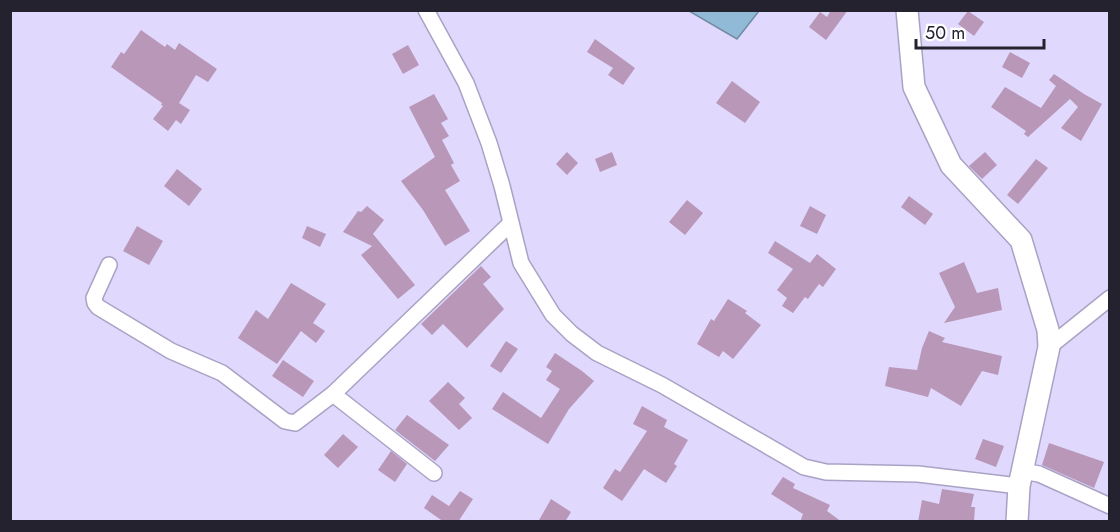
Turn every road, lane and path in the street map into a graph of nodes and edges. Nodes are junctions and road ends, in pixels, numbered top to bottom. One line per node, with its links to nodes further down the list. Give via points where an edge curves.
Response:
1 (426, 10): 3 (street, via 466,83 489,143)
2 (907, 10): 6 (main road, via 914,87 951,165 1021,240 1048,330)
3 (511, 223): 7 (street); 9 (street, via 521,263 553,315 572,334 597,353 662,385 804,467 826,472)
4 (109, 265): 7 (street, via 94,298 98,307 171,351 222,374 285,421 295,423)
5 (1110, 298): 6 (street)
6 (1049, 348): 9 (main road)
7 (333, 394): 8 (street)
8 (434, 473)
9 (1020, 478): 10 (street, via 1039,474); 11 (main road)
10 (1110, 506)
11 (1017, 522)

